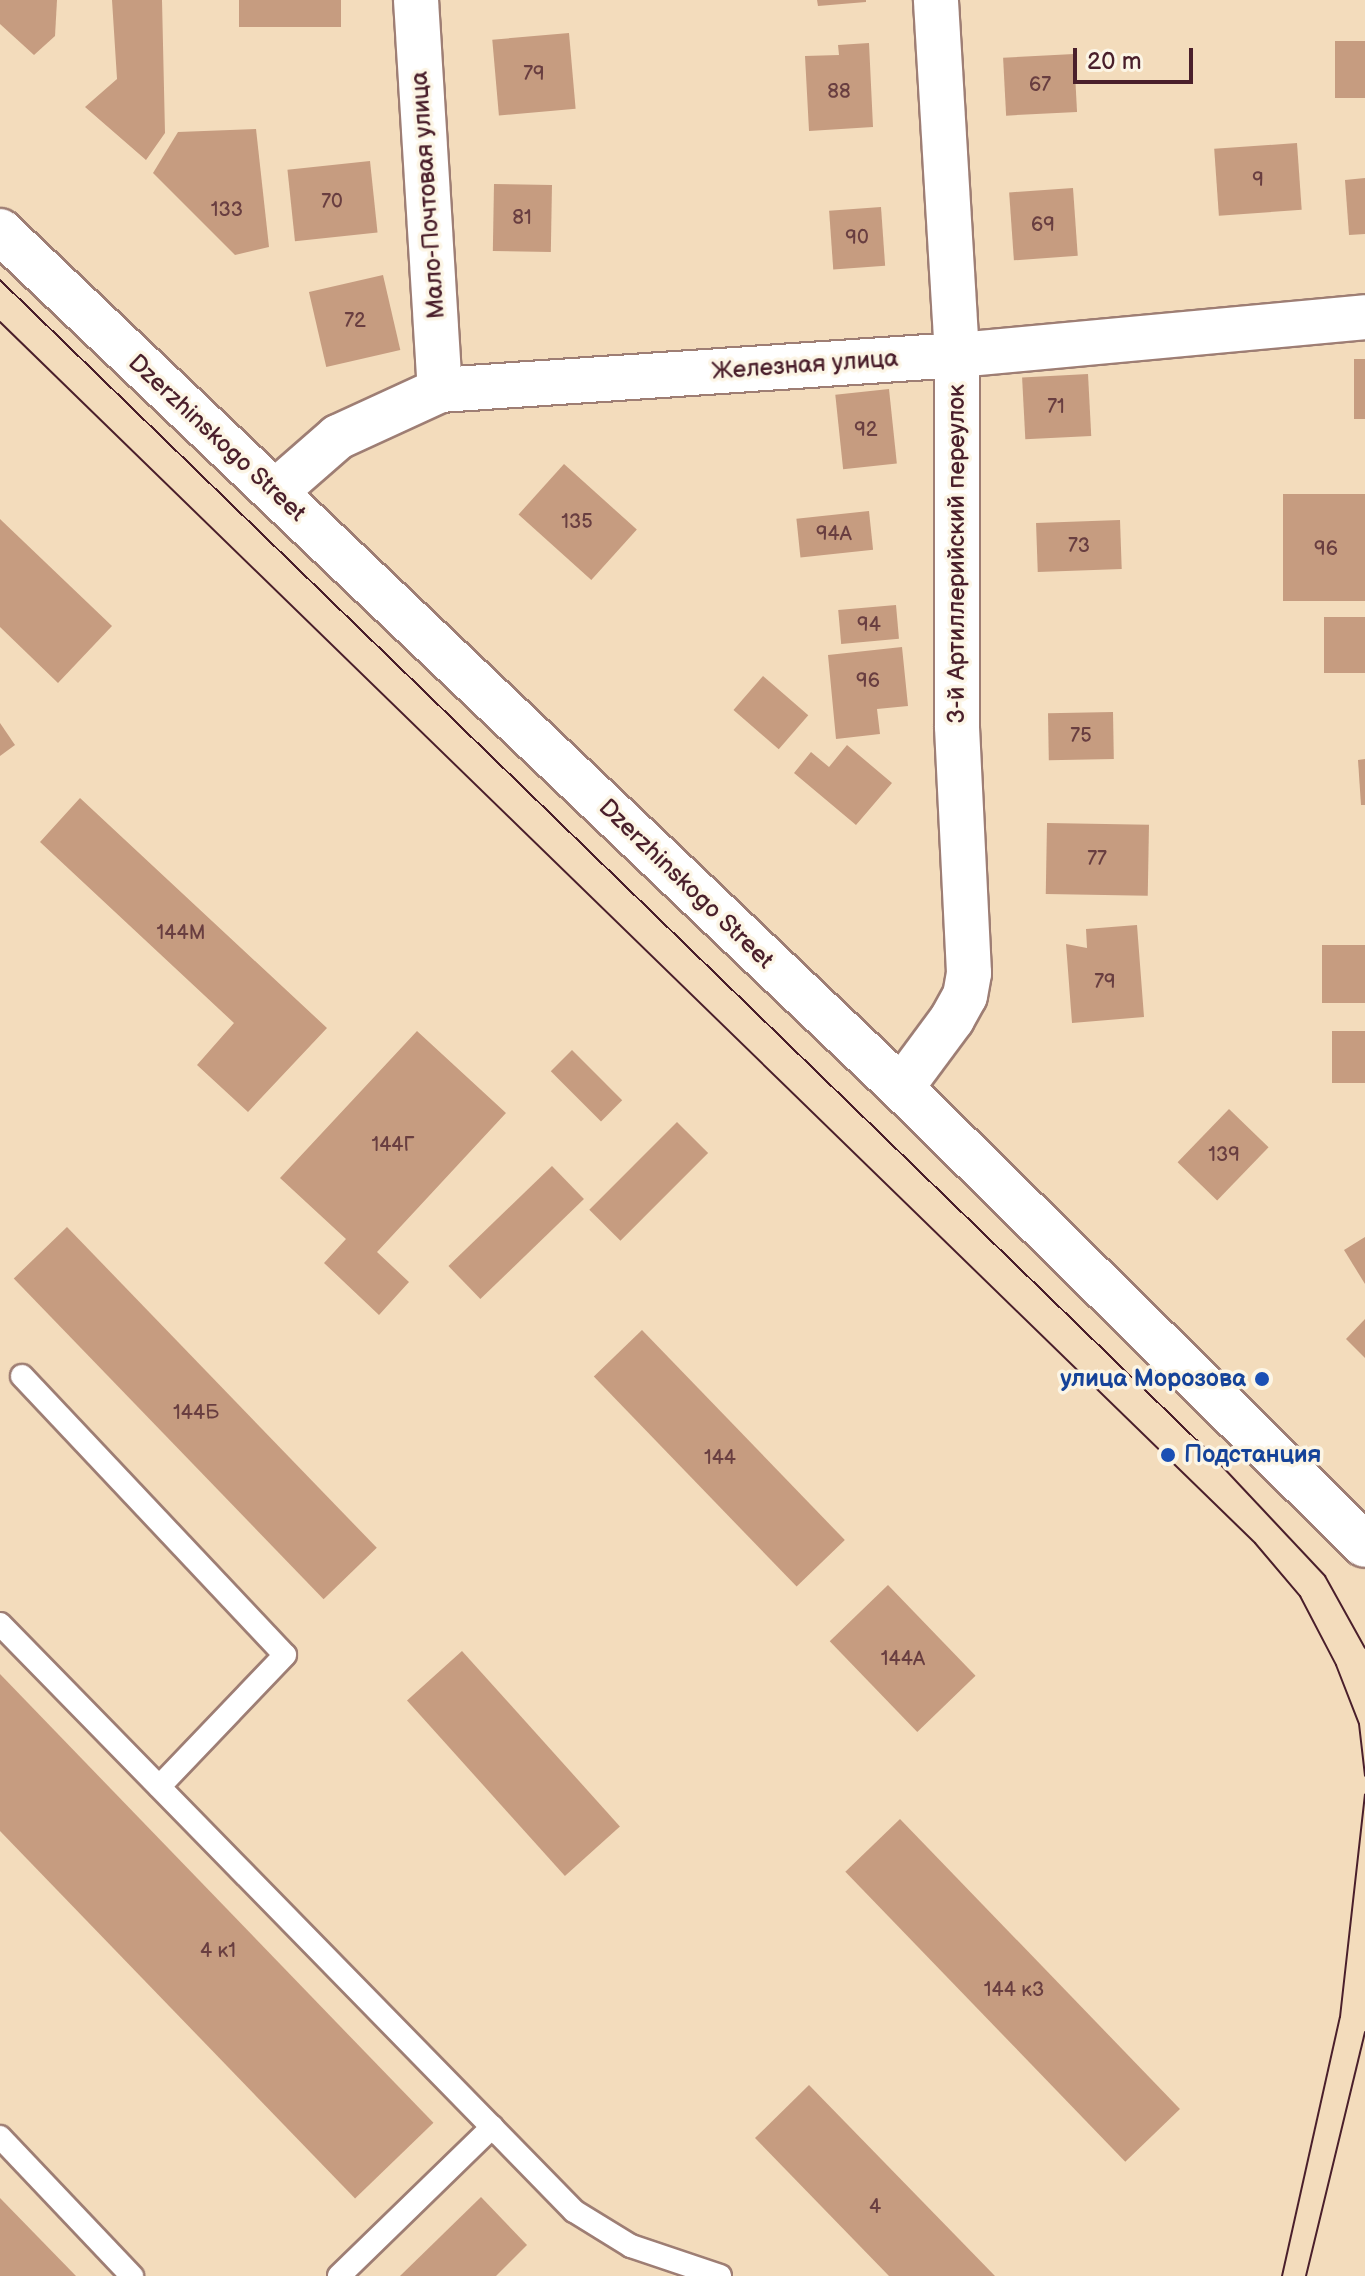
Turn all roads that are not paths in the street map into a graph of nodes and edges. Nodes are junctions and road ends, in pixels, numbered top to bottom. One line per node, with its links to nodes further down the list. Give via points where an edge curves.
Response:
1 (416, 0): 6 (street, Мало-Почтовая улица)
2 (936, 0): 5 (street, 3-й Артиллерийский переулок)
3 (0, 231): 7 (street, Dzerzhinskogo Street)
4 (1365, 317): 5 (street, Железная улица)
5 (957, 355): 6 (street, Железная улица); 8 (street, 3-й Артиллерийский переулок, via 957,726 969,973 965,996 952,1019)
6 (440, 390): 7 (street, Железная улица, via 338,437)
7 (275, 492): 8 (street, Dzerzhinskogo Street)
8 (901, 1088): 10 (street, Dzerzhinskogo Street)
9 (22, 1376): 12 (lane, via 285,1655)
10 (1365, 1545)
11 (0, 1624): 12 (lane)
12 (159, 1787): 13 (lane)
13 (492, 2127): 15 (lane, via 574,2211); 17 (lane)
14 (0, 2137): 16 (lane)
15 (672, 2269): 18 (lane)
16 (132, 2276)
17 (339, 2276)
18 (720, 2276)

